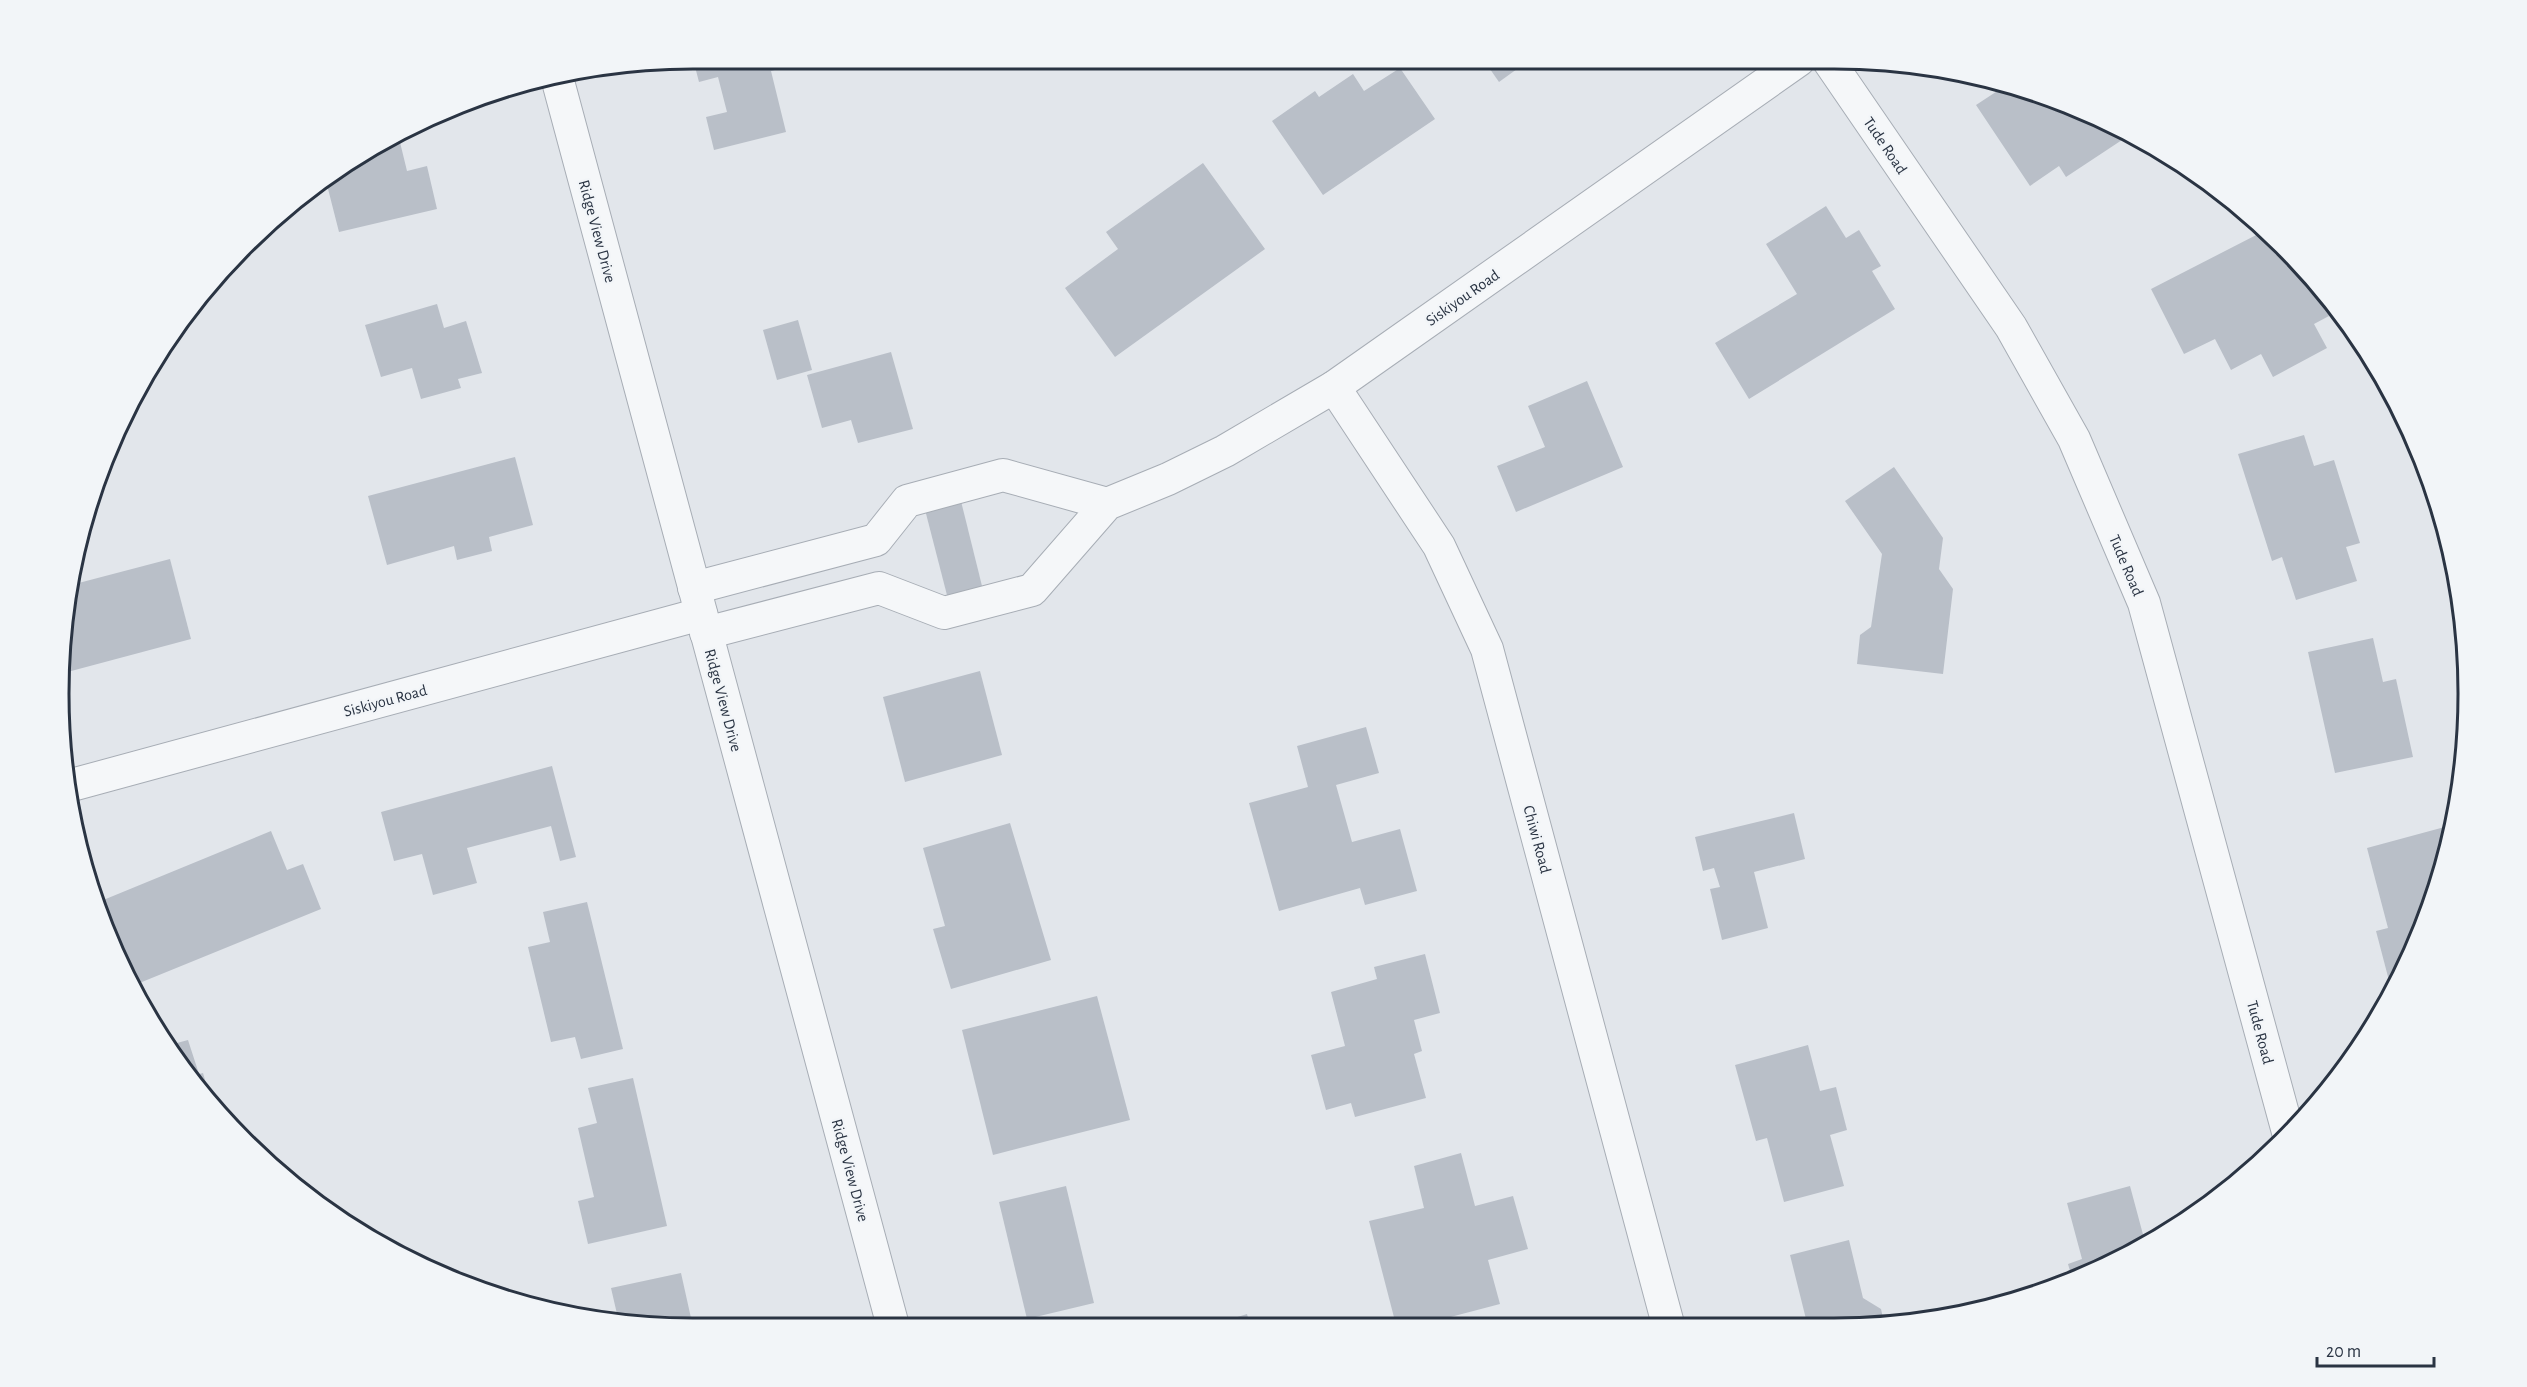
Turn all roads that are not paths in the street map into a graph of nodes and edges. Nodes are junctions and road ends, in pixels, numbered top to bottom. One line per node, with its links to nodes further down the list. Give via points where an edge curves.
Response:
1 (1786, 69): 4 (street, Siskiyou Road)
2 (1834, 69): 8 (street, Tude Road, via 2012,327 2074,439 2144,603)
3 (559, 84): 6 (street, Ridge View Drive)
4 (1334, 387): 5 (street, Siskiyou Road, via 1225,451); 10 (street, Chiwi Road, via 1439,546 1487,648)
5 (1107, 504): 6 (street, Siskiyou Road, via 1003,475 907,501 876,540); 6 (street, Siskiyou Road, via 1032,590 944,613 879,588)
6 (701, 612): 7 (street, Siskiyou Road); 9 (street, Ridge View Drive)
7 (76, 784)
8 (2286, 1124)
9 (891, 1318)
10 (1666, 1318)

